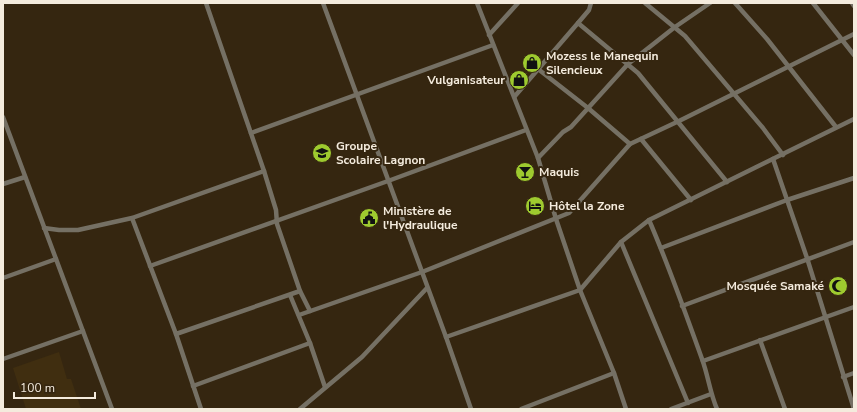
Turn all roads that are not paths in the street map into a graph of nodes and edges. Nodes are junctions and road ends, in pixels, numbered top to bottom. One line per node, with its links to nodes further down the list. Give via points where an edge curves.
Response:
1 (206, 3): 31 (street)
2 (323, 3): 22 (street)
3 (477, 3): 15 (street)
4 (518, 3): 15 (street)
5 (645, 3): 13 (street)
6 (710, 3): 13 (street)
7 (735, 3): 20 (street)
8 (813, 3): 16 (street)
9 (852, 3): 11 (street)
10 (590, 4): 12 (street, via 589,10)
11 (854, 6)
12 (578, 23): 19 (street); 21 (street)
13 (675, 27): 19 (street); 23 (street)
14 (854, 34): 16 (street)
15 (489, 35): 17 (street)
16 (843, 40): 18 (street); 20 (street)
17 (493, 44): 22 (street); 24 (street)
18 (854, 55)
19 (628, 64): 25 (street); 28 (street)
20 (788, 67): 23 (street); 29 (street)
21 (538, 69): 24 (street); 25 (street)
22 (356, 94): 31 (street); 40 (street)
23 (733, 94): 28 (street); 34 (street)
24 (515, 96): 30 (street)
25 (588, 108): 33 (street); 35 (street)
26 (3, 117): 38 (street)
27 (854, 119): 29 (street)
28 (679, 121): 32 (street); 41 (street)
29 (836, 127): 34 (street)
30 (526, 130): 35 (street); 40 (street)
31 (251, 133): 37 (street)
32 (641, 139): 33 (street); 43 (street)
33 (630, 144): 46 (street, via 571,211)
34 (783, 155): 36 (street)
35 (538, 158): 46 (street)
36 (773, 159): 41 (street); 44 (street)
37 (264, 171): 45 (street); 47 (street, via 276,210)
38 (25, 177): 42 (street); 49 (street)
39 (854, 178): 44 (street)
40 (388, 181): 47 (street); 56 (street)
41 (727, 182): 43 (street)
42 (3, 184)
43 (691, 200): 48 (street)
44 (787, 200): 52 (street); 53 (street)
45 (132, 218): 49 (street, via 78,230); 55 (street)
46 (556, 219): 56 (street); 59 (street)
47 (276, 220): 55 (street); 60 (street)
48 (649, 220): 50 (street); 52 (street)
49 (44, 228): 54 (street)
50 (621, 242): 59 (street); 80 (street)
51 (854, 242): 53 (street)
52 (661, 248): 62 (street)
53 (807, 258): 62 (street); 66 (street)
54 (56, 259): 57 (street); 67 (street)
55 (150, 266): 68 (street)
56 (422, 272): 58 (street); 64 (street)
57 (3, 278)
58 (427, 288): 69 (street); 78 (street, via 362,357)
59 (580, 290): 69 (street); 74 (street)
60 (300, 291): 61 (street); 64 (street)
61 (290, 295): 65 (street); 68 (street)
62 (682, 306): 73 (street)
63 (854, 307): 66 (street)
64 (310, 311): 65 (street)
65 (299, 315): 71 (street)
66 (825, 316): 70 (street); 76 (street)
67 (83, 331): 72 (street); 81 (street)
68 (176, 334): 77 (street)
69 (446, 337): 84 (street)
70 (760, 340): 73 (street); 89 (street)
71 (310, 343): 77 (street); 78 (street)
72 (3, 359)
73 (703, 361): 79 (street)
74 (614, 373): 85 (street); 86 (street)
75 (854, 373): 76 (street)
76 (843, 377): 90 (street)
77 (193, 386): 82 (street)
78 (325, 387): 83 (street)
79 (711, 394): 80 (street); 88 (street)
80 (688, 403): 87 (street)
81 (112, 409)
82 (201, 409)
83 (300, 409)
84 (471, 409)
85 (521, 409)
86 (626, 409)
87 (671, 409)
88 (717, 409)
89 (785, 409)
90 (854, 409)

